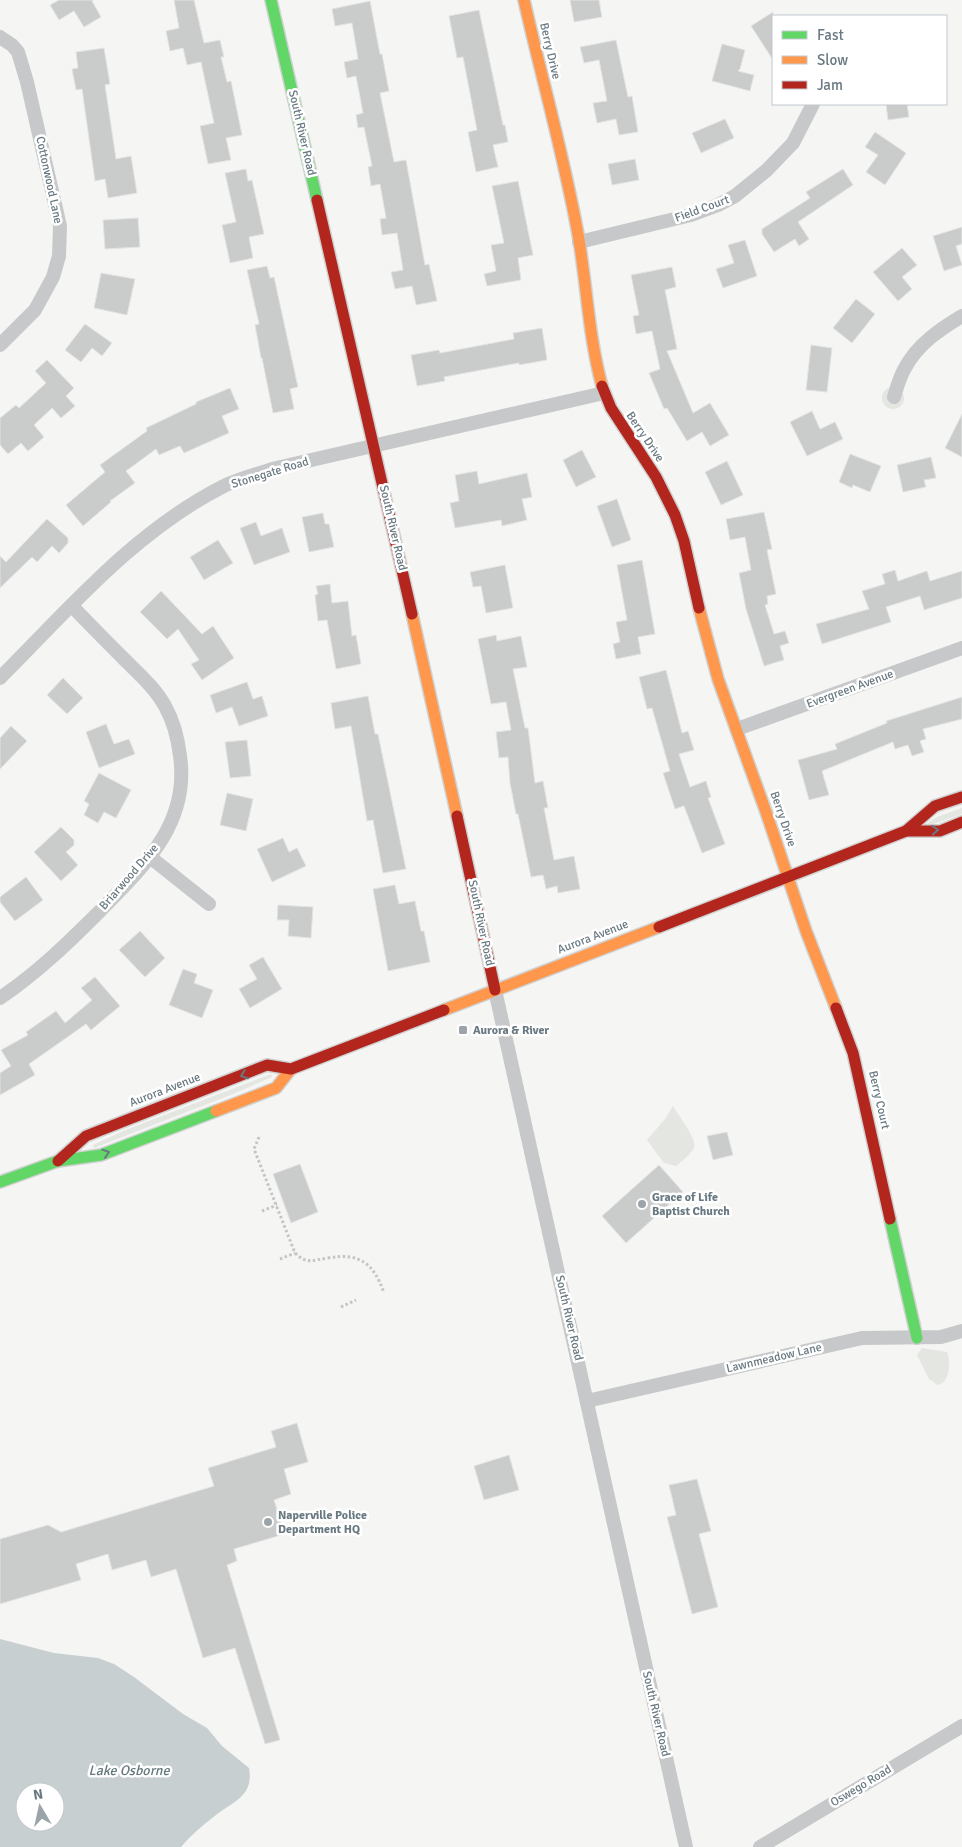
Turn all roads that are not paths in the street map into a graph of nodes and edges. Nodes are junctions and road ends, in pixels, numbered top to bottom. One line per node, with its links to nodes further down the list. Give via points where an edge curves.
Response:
1 (271, 0): 10 (street, South River Road)
2 (524, 0): 5 (street, Berry Drive)
3 (0, 37): 7 (street, Cottonwood Lane, via 18,52 23,67 60,226 59,256 53,277 35,310)
4 (812, 105): 5 (street, Field Court, via 792,143 768,170 735,196 691,215)
5 (579, 242): 8 (street, Berry Drive)
6 (962, 316): 9 (street, via 922,345 910,359)
7 (0, 345)
8 (604, 394): 10 (street, Stonegate Road); 14 (street, Berry Drive, via 614,416 656,477 675,515 718,680)
9 (894, 396)
10 (374, 446): 11 (street, Stonegate Road, via 272,469 222,487 170,518 136,544); 21 (street, South River Road)
11 (72, 606): 13 (street, Stonegate Road); 18 (street, Briarwood Drive, via 159,697 178,740 181,790 175,814)
12 (962, 648): 14 (street, Evergreen Avenue)
13 (0, 678)
14 (737, 730): 19 (street, Berry Drive)
15 (962, 798): 17 (street, Aurora Avenue, via 935,806)
16 (962, 822): 17 (street, Aurora Avenue, one-way to 16, via 940,831)
17 (906, 831): 19 (street, Aurora Avenue)
18 (150, 857): 20 (street); 22 (street, Briarwood Drive, via 60,951)
19 (787, 876): 21 (street, Aurora Avenue); 27 (street, Berry Court, via 853,1053)
20 (209, 904)
21 (495, 990): 23 (street, Aurora Avenue); 28 (street, South River Road)
22 (0, 998)
23 (291, 1069): 24 (street, Aurora Avenue, one-way to 23, via 101,1156 276,1088); 24 (street, Aurora Avenue, one-way to 24, via 267,1065 86,1136)
24 (58, 1160): 25 (street, Aurora Avenue)
25 (0, 1182)
26 (962, 1331): 27 (street, Lawnmeadow Lane, via 941,1337)
27 (917, 1338): 28 (street, Lawnmeadow Lane, via 862,1338)
28 (587, 1402): 30 (street, South River Road)
29 (962, 1726): 31 (street, Oswego Road)
30 (686, 1847)
31 (760, 1847)

